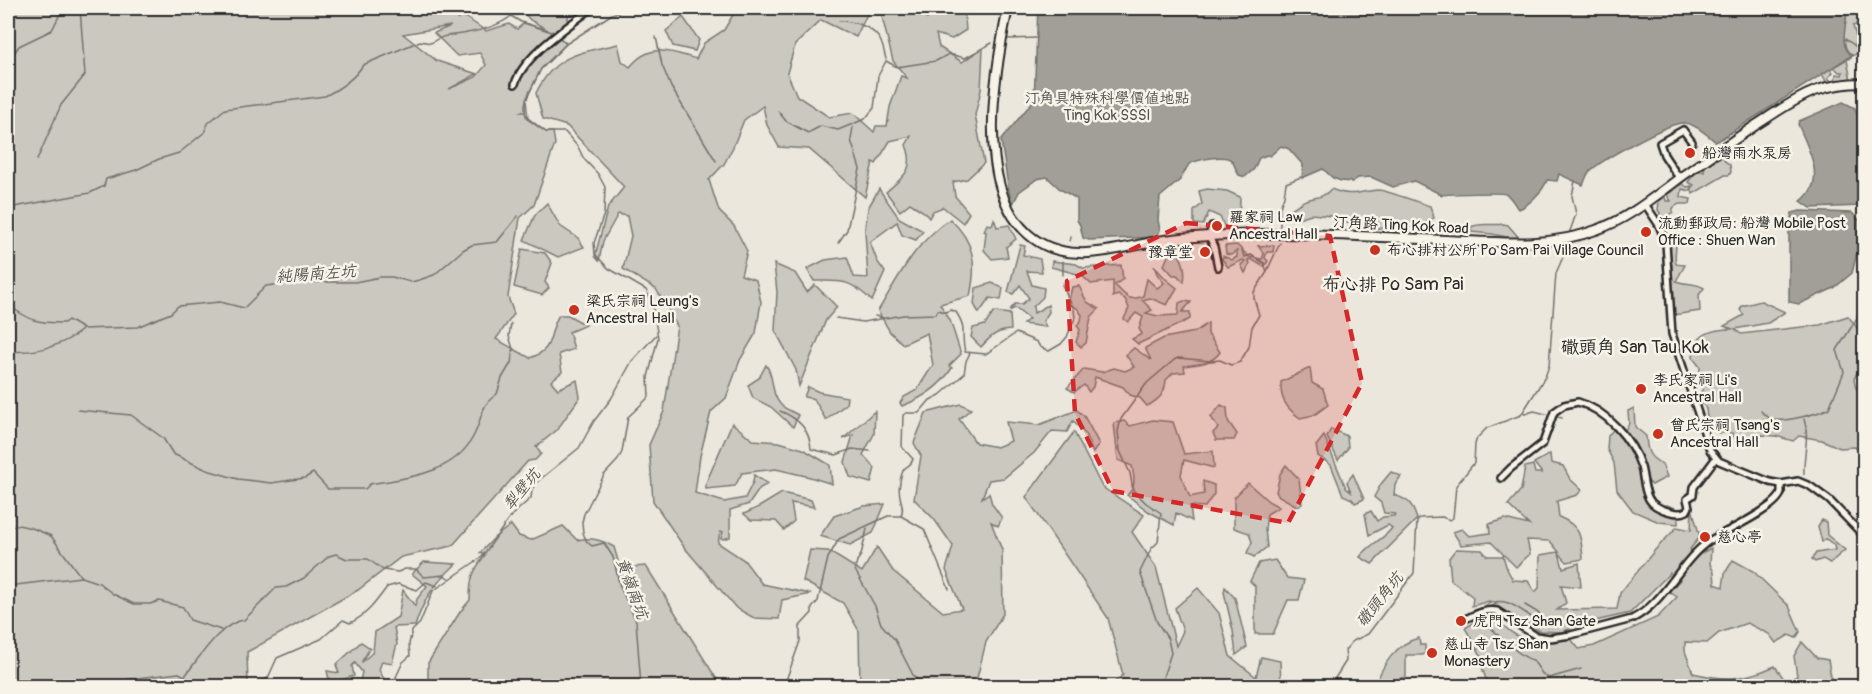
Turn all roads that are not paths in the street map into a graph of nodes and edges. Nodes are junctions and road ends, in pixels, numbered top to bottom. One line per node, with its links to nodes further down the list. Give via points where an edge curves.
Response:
1 (592, 8): 4 (street, via 531,57)
2 (1008, 8): 9 (main road, 汀角路 Ting Kok Road, via 994,81 993,146 1004,198 1022,228 1048,247 1082,254)
3 (1864, 83): 6 (main road, 汀角路 Ting Kok Road, via 1838,85 1805,95)
4 (515, 84)
5 (1692, 142): 6 (street, via 1683,129 1660,143)
6 (1679, 178): 7 (main road, 汀角路 Ting Kok Road)
7 (1645, 204): 9 (main road, 汀角路 Ting Kok Road, via 1594,231 1545,242 1279,233); 11 (street, via 1666,243 1672,334 1705,441)
8 (1212, 226): 9 (street)
9 (1209, 236): 10 (street)
10 (1218, 267)
11 (1716, 458): 12 (street, via 1687,499 1687,511 1677,513 1652,503 1630,444 1606,417 1578,402 1564,405 1552,417 1543,443); 13 (street)
12 (1502, 478)
13 (1781, 484): 14 (street, via 1798,481 1810,486 1830,500); 15 (street, via 1781,493 1773,504 1708,542 1652,605 1632,619 1555,638 1536,636 1492,610)
14 (1864, 536)
15 (1463, 620)

